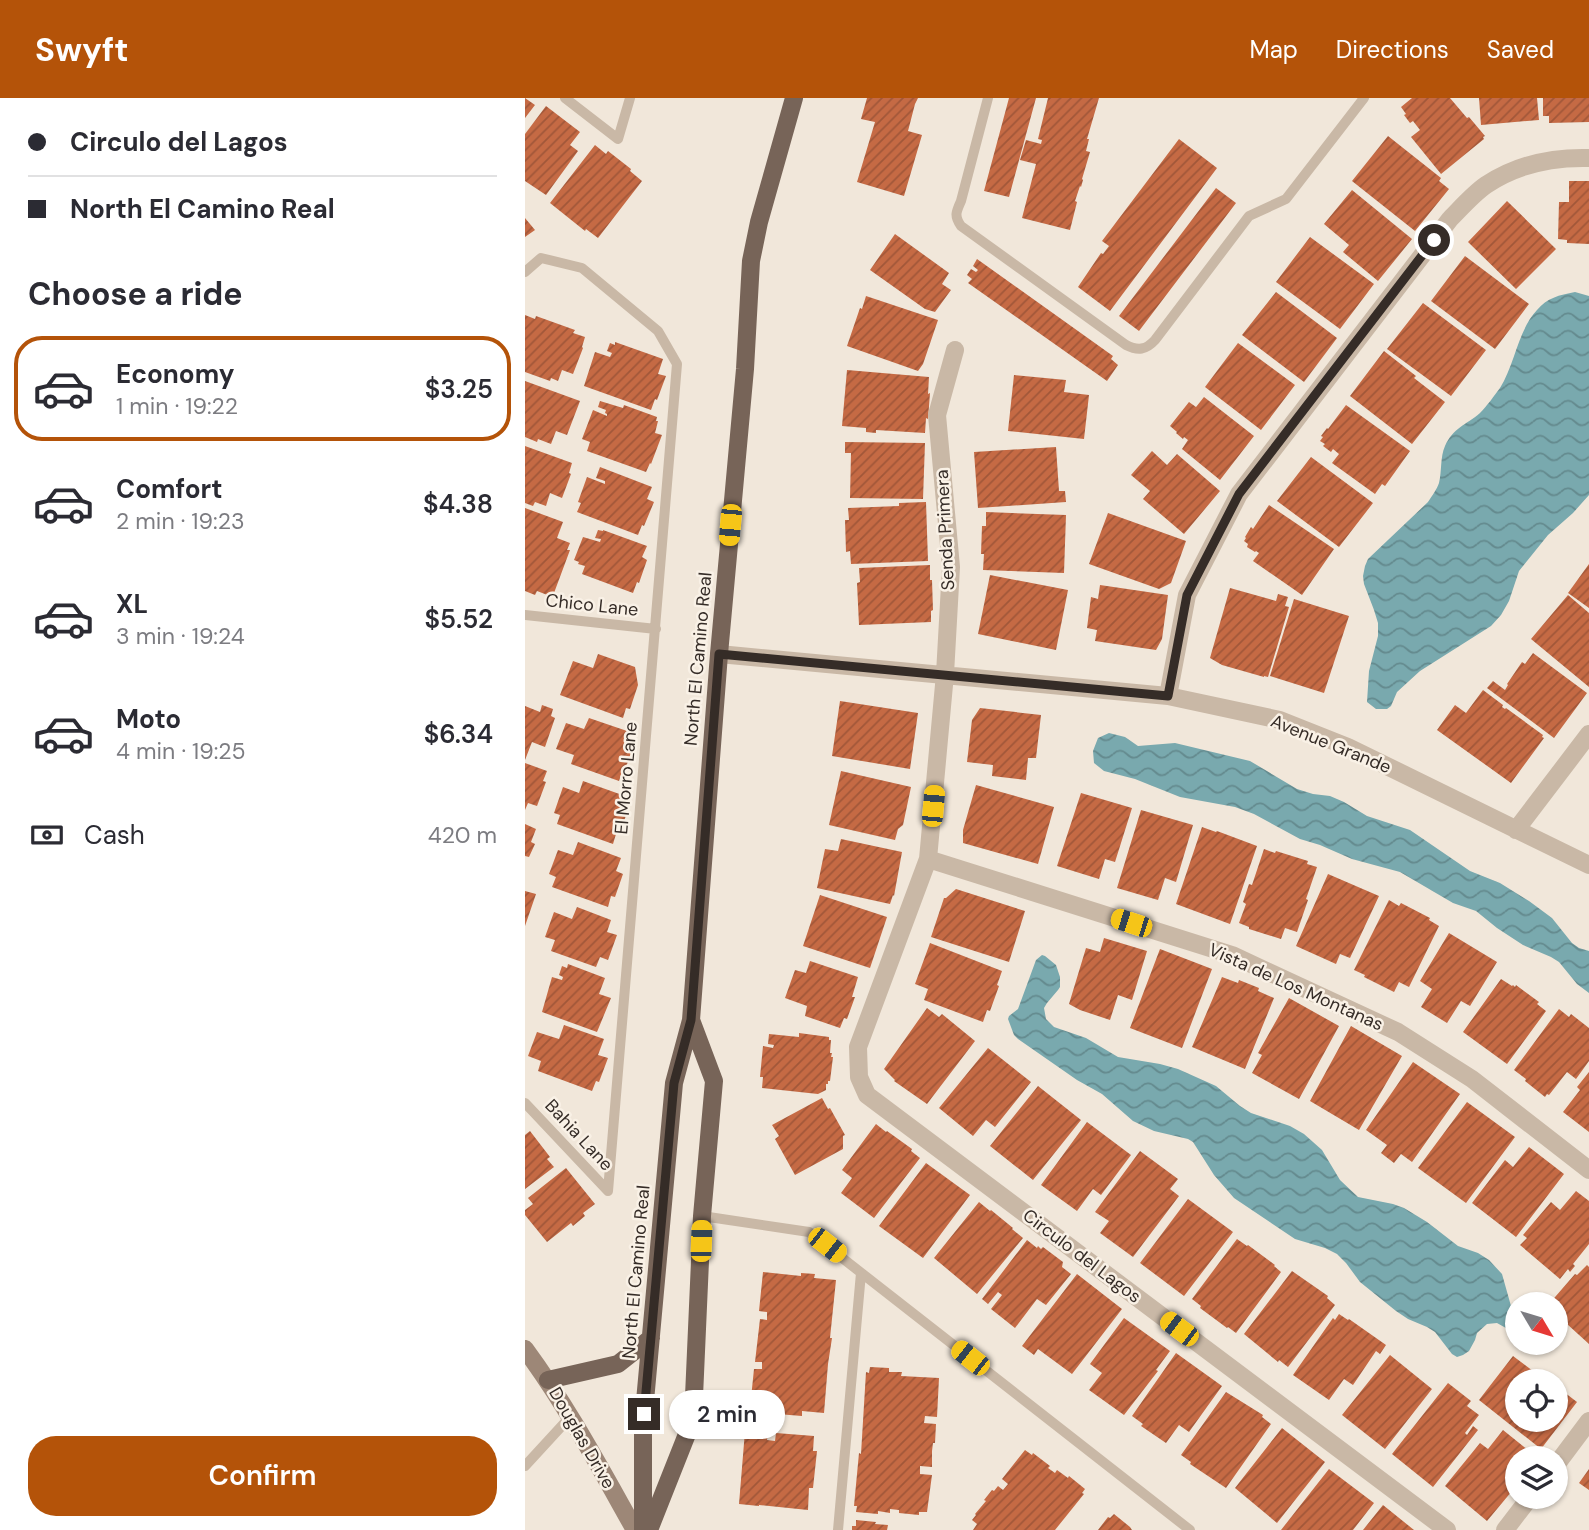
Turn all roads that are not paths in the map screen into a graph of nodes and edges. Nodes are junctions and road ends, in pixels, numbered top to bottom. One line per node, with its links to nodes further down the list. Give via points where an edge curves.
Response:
1 (565, 98): 2 (lane, via 618,139)
2 (630, 98)
3 (794, 98): 11 (main road, North El Camino Real, via 751,261)
4 (988, 98): 5 (lane, via 956,220 1126,345 1142,350 1155,340 1249,216 1286,199)
5 (1364, 98)
6 (1589, 158): 13 (street, via 1567,157 1518,168 1484,186 1450,219 1239,494 1187,595)
7 (525, 272): 10 (lane, El Morro Lane, via 541,258 582,268 658,331 677,364)
8 (955, 350): 12 (street, Senda Primera, via 937,415 951,567)
9 (525, 615): 10 (lane, Chico Lane)
10 (656, 629): 22 (lane, El Morro Lane)
11 (719, 654): 12 (street, Avenue Grande); 18 (main road, North El Camino Real)
12 (945, 674): 13 (street, Avenue Grande); 16 (street, Senda Primera)
13 (1168, 696): 15 (street, Avenue Grande, via 1280,720 1348,747)
14 (1589, 734): 15 (street)
15 (1516, 830): 17 (street, Avenue Grande)
16 (928, 859): 19 (street, Senda Primera, via 858,1047); 21 (street, Vista de Los Montanas, via 1232,955 1398,1032 1472,1079)
17 (1589, 865)
18 (691, 1020): 23 (main road, North El Camino Real, via 714,1081); 25 (main road, North El Camino Real, via 674,1083)
19 (859, 1077): 38 (street, Circulo del Lagos, via 867,1095)
20 (525, 1103): 22 (lane, Bahia Lane)
21 (1589, 1170)
22 (608, 1191)
23 (702, 1216): 24 (lane, via 809,1232); 35 (main road, North El Camino Real, via 694,1419)
24 (861, 1273): 36 (lane); 37 (lane)
25 (651, 1338): 27 (main road, via 618,1364); 34 (main road, North El Camino Real, via 643,1423)
26 (525, 1349): 27 (main road, Douglas Drive)
27 (548, 1380): 28 (main road, Douglas Drive)
28 (570, 1417): 31 (lane); 33 (main road, Douglas Drive)
29 (1589, 1422): 30 (street)
30 (1568, 1449)
31 (525, 1466)
32 (1521, 1509): 39 (street)
33 (635, 1530)
34 (643, 1530)
35 (649, 1530)
36 (838, 1530)
37 (1190, 1530)
38 (1447, 1530)
39 (1505, 1530)

